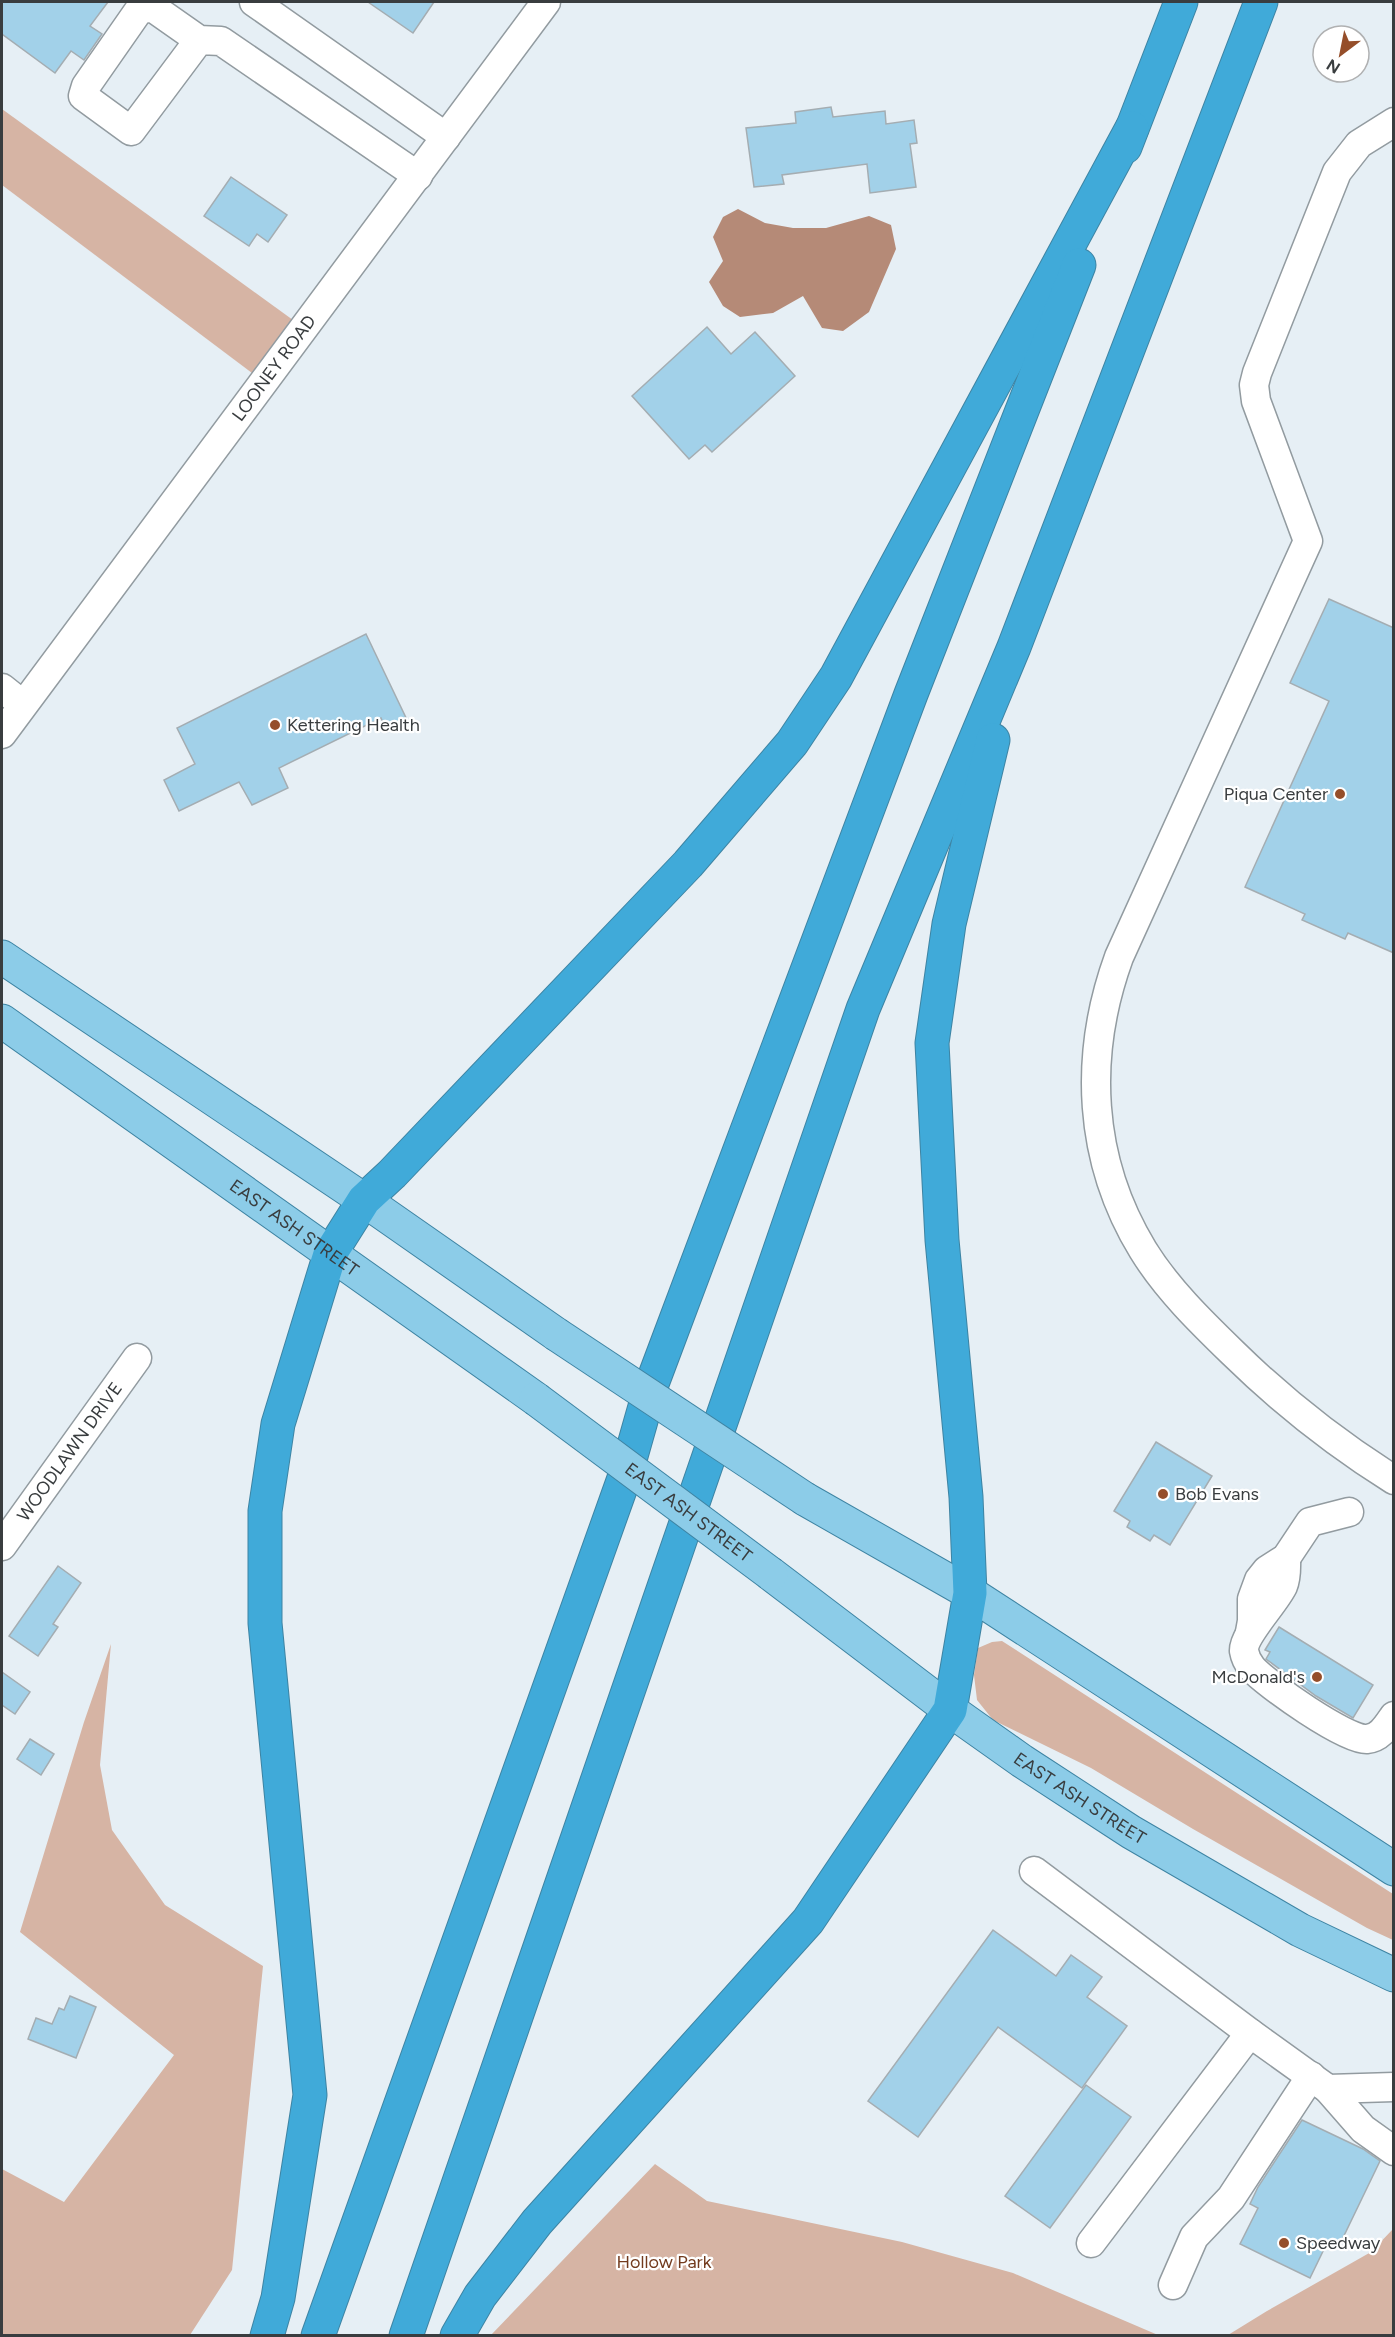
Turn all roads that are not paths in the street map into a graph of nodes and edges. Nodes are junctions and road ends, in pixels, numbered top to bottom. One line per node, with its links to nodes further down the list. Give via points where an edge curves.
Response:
1 (254, 2): 8 (street)
2 (546, 2): 8 (street, LOONEY ROAD)
3 (1181, 2): 7 (highway)
4 (1261, 2): 10 (highway)
5 (199, 40): 9 (street, via 221,40)
6 (1394, 122): 18 (street, via 1359,144 1337,172 1257,373 1256,401 1308,541 1119,957 1103,1006 1095,1085 1112,1186 1132,1230 1162,1276 1269,1388 1329,1437)
7 (1132, 128): 15 (highway, via 836,677 792,743 688,864); 34 (highway, via 911,694 650,1389 627,1470)
8 (446, 137): 9 (street, LOONEY ROAD)
9 (418, 176): 11 (street, LOONEY ROAD)
10 (1014, 648): 21 (highway, via 949,924 932,1043 942,1240 966,1497); 35 (highway, via 863,1009)
11 (12, 696): 12 (street, LOONEY ROAD)
12 (2, 734)
13 (2, 957): 15 (main road)
14 (2, 1021): 16 (main road, EAST ASH STREET)
15 (364, 1200): 16 (highway); 21 (main road, bridge, via 556,1334 805,1499)
16 (330, 1254): 22 (main road, EAST ASH STREET, bridge, via 536,1399); 33 (highway, via 278,1424 265,1511 265,1623 310,2095 278,2298)
17 (137, 1358): 20 (street, WOODLAWN DRIVE)
18 (1394, 1480)
19 (1349, 1512): 23 (street, via 1310,1522 1287,1558 1267,1570 1256,1586 1244,1651 1253,1670 1284,1695 1350,1735 1372,1738)
20 (2, 1546)
21 (970, 1593): 22 (highway); 24 (main road)
22 (950, 1710): 26 (main road, EAST ASH STREET, via 1131,1832 1300,1930); 36 (highway, via 808,1922 537,2222 480,2296)
23 (1394, 1716)
24 (1394, 1869)
25 (1034, 1871): 27 (street)
26 (1394, 1975)
27 (1250, 2033): 28 (street); 31 (street)
28 (1320, 2082): 29 (street); 30 (street, via 1363,2129); 32 (street, via 1194,2238)
29 (1394, 2087)
30 (1394, 2151)
31 (1091, 2243)
32 (1173, 2285)
33 (267, 2336)
34 (318, 2336)
35 (406, 2336)
36 (457, 2336)

